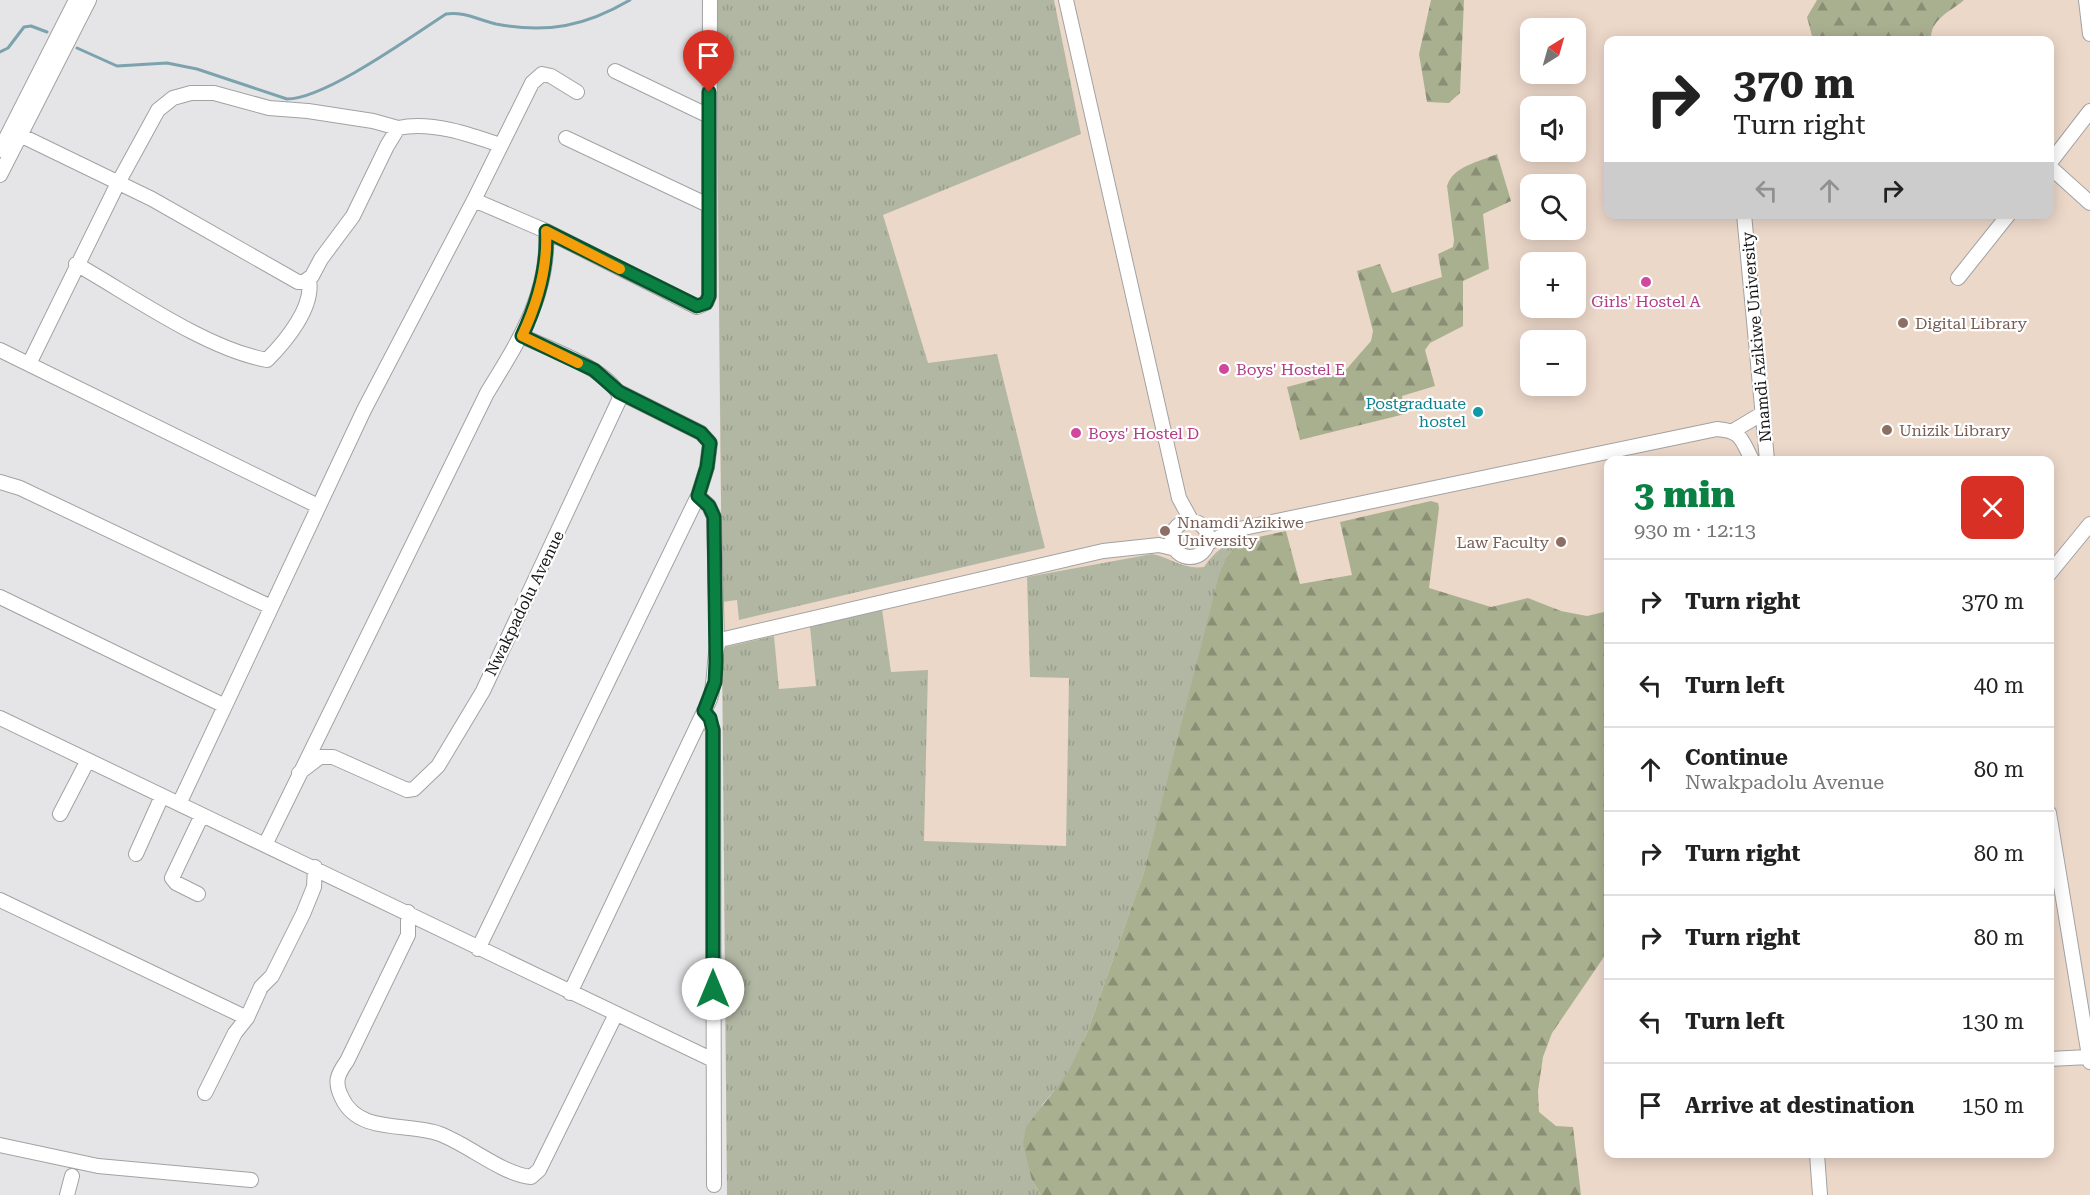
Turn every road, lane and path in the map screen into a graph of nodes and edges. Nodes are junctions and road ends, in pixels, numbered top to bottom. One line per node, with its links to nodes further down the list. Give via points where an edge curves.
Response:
1 (75, 0): 15 (street)
2 (89, 0): 12 (street)
3 (710, 0): 10 (street)
4 (1066, 0): 39 (street)
5 (2086, 0): 6 (street)
6 (2090, 34)
7 (615, 71): 10 (street)
8 (577, 92): 14 (street, via 551,76 536,77)
9 (2090, 111): 16 (street)
10 (709, 116): 22 (street)
11 (398, 128): 14 (street, via 426,126); 19 (street, via 330,114 269,108 214,93 191,93 173,98 158,110); 28 (street, via 353,216)
12 (20, 135): 18 (street); 19 (street)
13 (566, 138): 22 (street)
14 (500, 145): 20 (street)
15 (0, 150)
16 (2054, 158)
17 (2054, 170): 21 (street)
18 (0, 175)
19 (118, 183): 26 (street); 28 (street, via 298,282)
20 (474, 200): 25 (street); 40 (street)
21 (2090, 203)
22 (708, 205): 25 (street, via 709,296 706,303 697,306)
23 (1744, 219): 33 (street, Nnamdi Azikiwe University)
24 (2005, 219): 27 (street)
25 (546, 231): 29 (street, via 537,303)
26 (76, 264): 28 (street, via 218,343 267,360 307,306 311,296); 31 (street)
27 (1958, 278)
28 (309, 280)
29 (522, 336): 32 (street, via 594,370); 57 (street, via 487,393)
30 (0, 350): 31 (street)
31 (29, 364): 40 (street)
32 (619, 392): 38 (street, via 701,433 710,443); 57 (street, Nwakpadolu Avenue, via 618,408 483,691 438,766 414,789 407,790 333,757 320,757)
33 (1763, 413): 34 (street); 36 (street, Nnamdi Azikiwe University)
34 (1733, 431): 35 (street); 45 (street, via 1717,429)
35 (1750, 456)
36 (1767, 456)
37 (0, 482): 51 (street)
38 (698, 496): 52 (street, via 714,517); 69 (street)
39 (1179, 498): 41 (street); 44 (street)
40 (318, 506): 51 (street)
41 (1191, 520): 43 (street); 44 (street)
42 (2090, 524): 49 (street)
43 (1205, 528): 45 (street); 46 (street)
44 (1174, 530): 47 (street); 48 (street)
45 (1234, 530): 46 (street)
46 (1208, 543): 48 (street, via 1204,550 1190,557)
47 (1159, 544): 48 (street); 52 (street, via 1103,551 725,637)
48 (1176, 549)
49 (2054, 568)
50 (0, 597): 53 (street)
51 (271, 607): 53 (street)
52 (717, 646): 54 (street, via 715,682)
53 (225, 705): 59 (street)
54 (704, 711): 70 (street); 75 (street, via 713,730)
55 (0, 717): 56 (street)
56 (87, 760): 58 (street); 60 (street)
57 (299, 773): 63 (street)
58 (162, 796): 59 (street); 64 (street)
59 (179, 804): 61 (street)
60 (60, 814)
61 (202, 815): 63 (street); 66 (street, via 172,878)
62 (2054, 843): 74 (street)
63 (265, 845): 65 (street)
64 (136, 854)
65 (315, 867): 68 (street); 72 (street, via 314,887 303,915)
66 (198, 894)
67 (0, 900): 72 (street)
68 (408, 912): 69 (street); 71 (street, via 408,935 336,1077 344,1102 353,1113 368,1121 440,1134 531,1178 539,1170)
69 (478, 949): 70 (street)
70 (570, 993): 71 (street)
71 (616, 1014): 75 (street)
72 (247, 1018): 76 (street, via 235,1033)
73 (2054, 1059): 74 (street)
74 (2090, 1059)
75 (712, 1060): 81 (street)
76 (205, 1093)
77 (0, 1145): 80 (street, via 98,1166)
78 (1817, 1158): 83 (street)
79 (72, 1176): 82 (street)
80 (251, 1180)
81 (714, 1185)
82 (67, 1195)
83 (1820, 1195)

